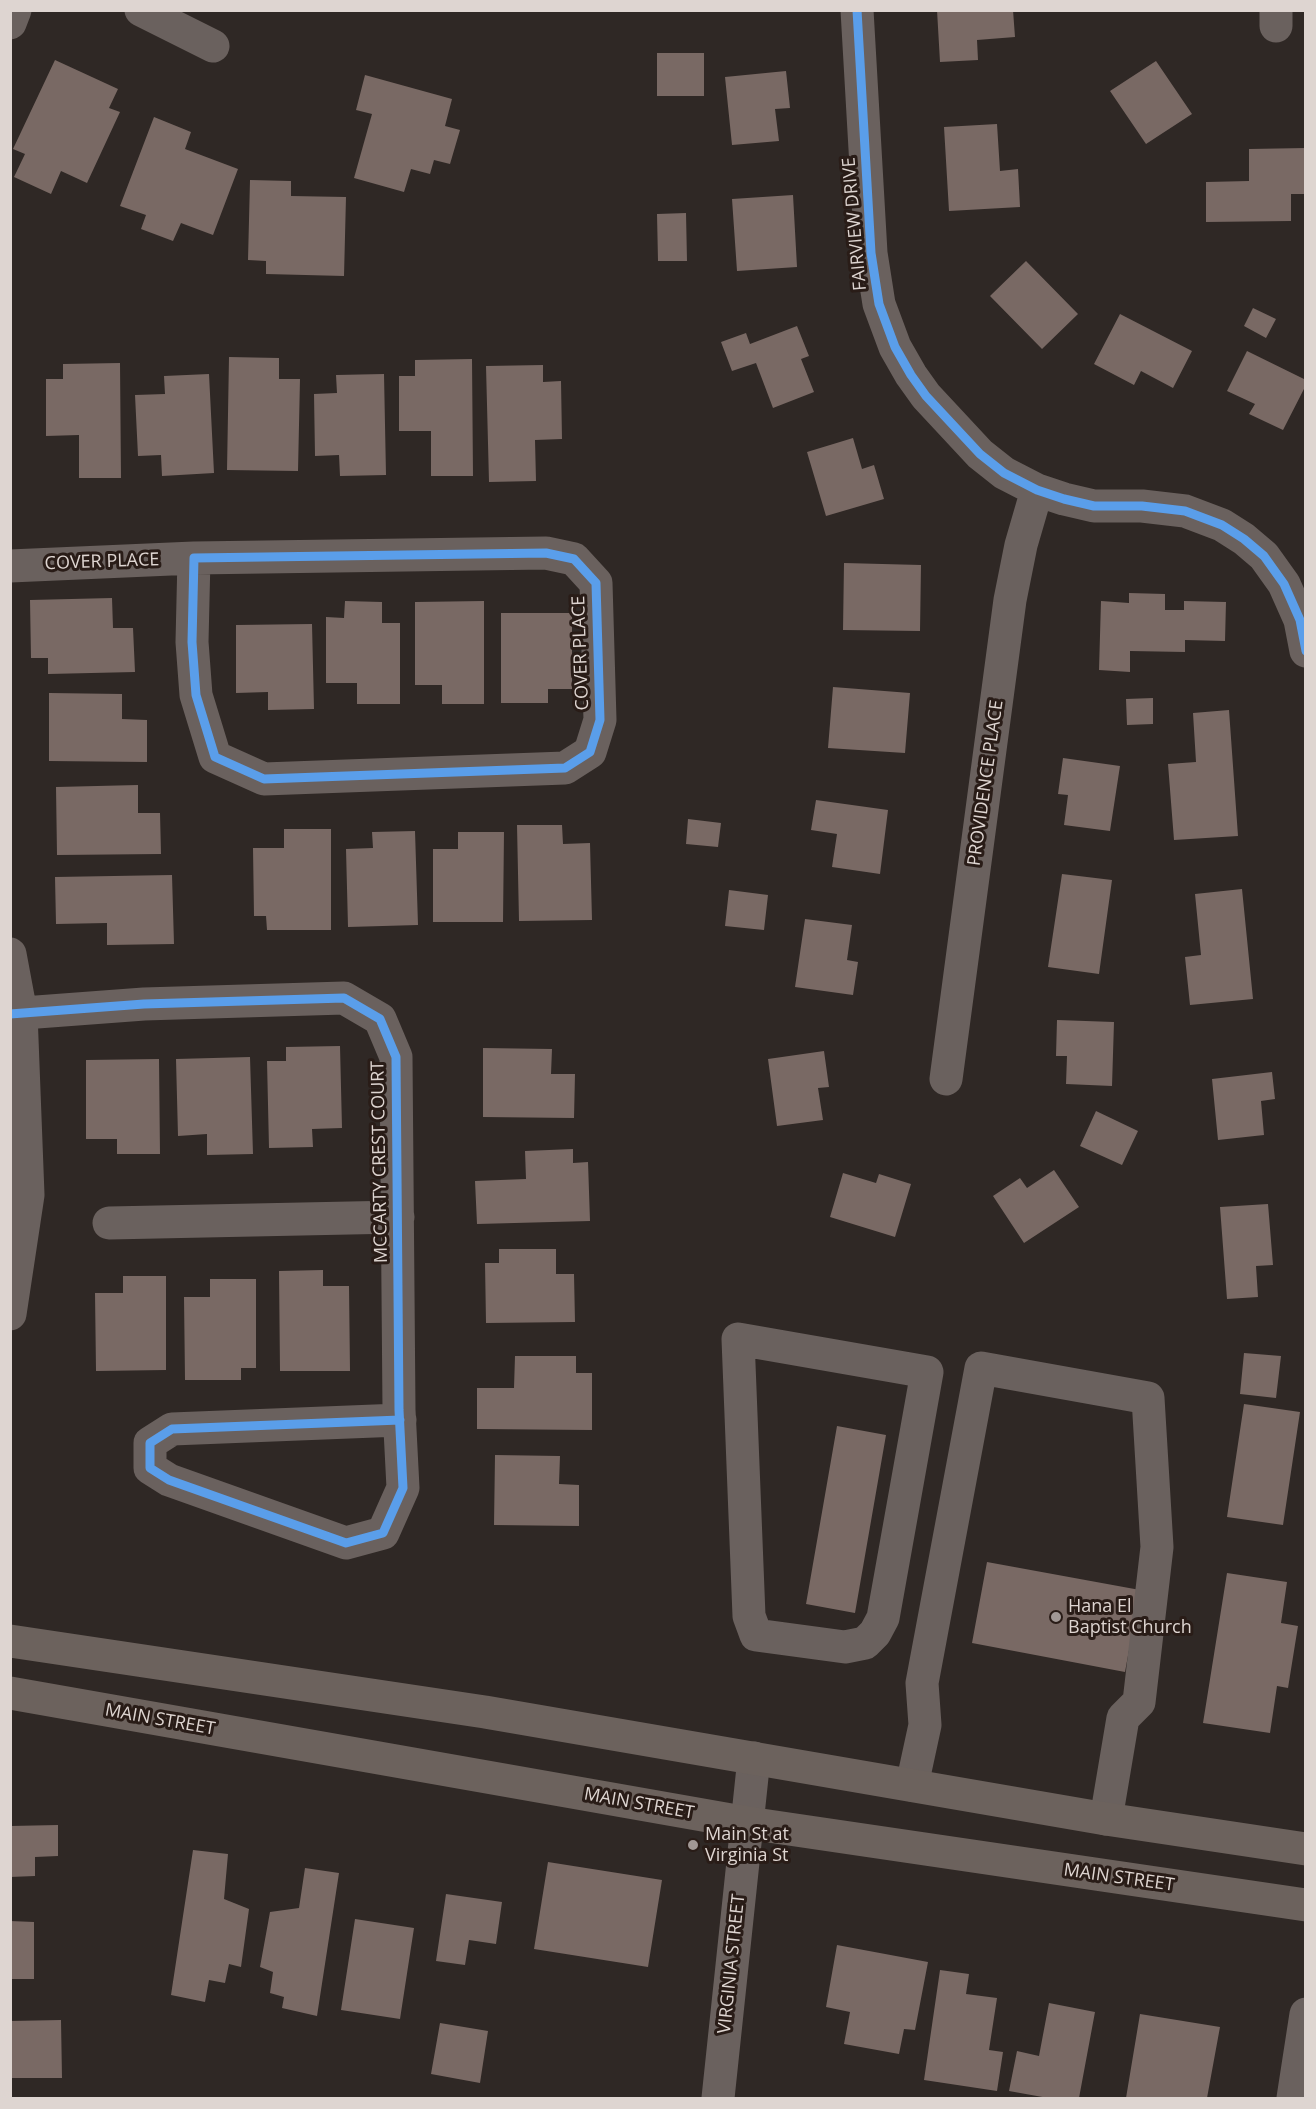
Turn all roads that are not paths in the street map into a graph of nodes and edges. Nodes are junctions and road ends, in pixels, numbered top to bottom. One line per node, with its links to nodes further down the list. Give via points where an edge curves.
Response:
1 (15, 10): 4 (street)
2 (141, 10): 5 (street)
3 (857, 10): 6 (street, FAIRVIEW DRIVE, via 871,253 883,315 895,347 926,396 980,454 1004,473)
4 (10, 23)
5 (213, 46)
6 (1037, 490): 9 (street, FAIRVIEW DRIVE, via 1094,506 1142,506 1185,512 1222,525 1264,556 1284,584 1300,620); 12 (street, PROVIDENCE PLACE, via 1010,600)
7 (194, 558): 7 (street, COVER PLACE, via 546,553 574,559 596,583 600,720 590,752 565,768 264,779 215,757 196,695 192,642); 8 (street, COVER PLACE)
8 (10, 566)
9 (1305, 651)
10 (10, 954): 11 (street)
11 (16, 1014): 13 (street, MCCARTY CREST COURT, via 144,1004 344,998 380,1019 396,1057); 15 (street, via 28,1195)
12 (946, 1079)
13 (398, 1217): 14 (street); 16 (street, MCCARTY CREST COURT)
14 (109, 1223)
15 (10, 1314)
16 (400, 1420): 16 (street, MCCARTY CREST COURT, via 403,1488 383,1533 346,1543 170,1480 150,1468 150,1443 172,1430)
17 (756, 1635): 17 (street, via 845,1647 866,1643 875,1633 883,1618 927,1372 738,1340 748,1617)
18 (10, 1641): 20 (main road, via 485,1712)
19 (10, 1694): 23 (main road, MAIN STREET)
20 (754, 1758): 21 (main road); 23 (street, VIRGINIA STREET)
21 (912, 1785): 22 (main road); 22 (street, via 925,1725 922,1683 981,1368 1148,1398 1157,1547 1139,1702 1123,1718)
22 (1106, 1819): 24 (main road)
23 (748, 1824): 25 (main road, MAIN STREET); 27 (street, VIRGINIA STREET)
24 (1305, 1849)
25 (1305, 1905)
26 (1305, 2014): 28 (street)
27 (718, 2098)
28 (1293, 2098)

